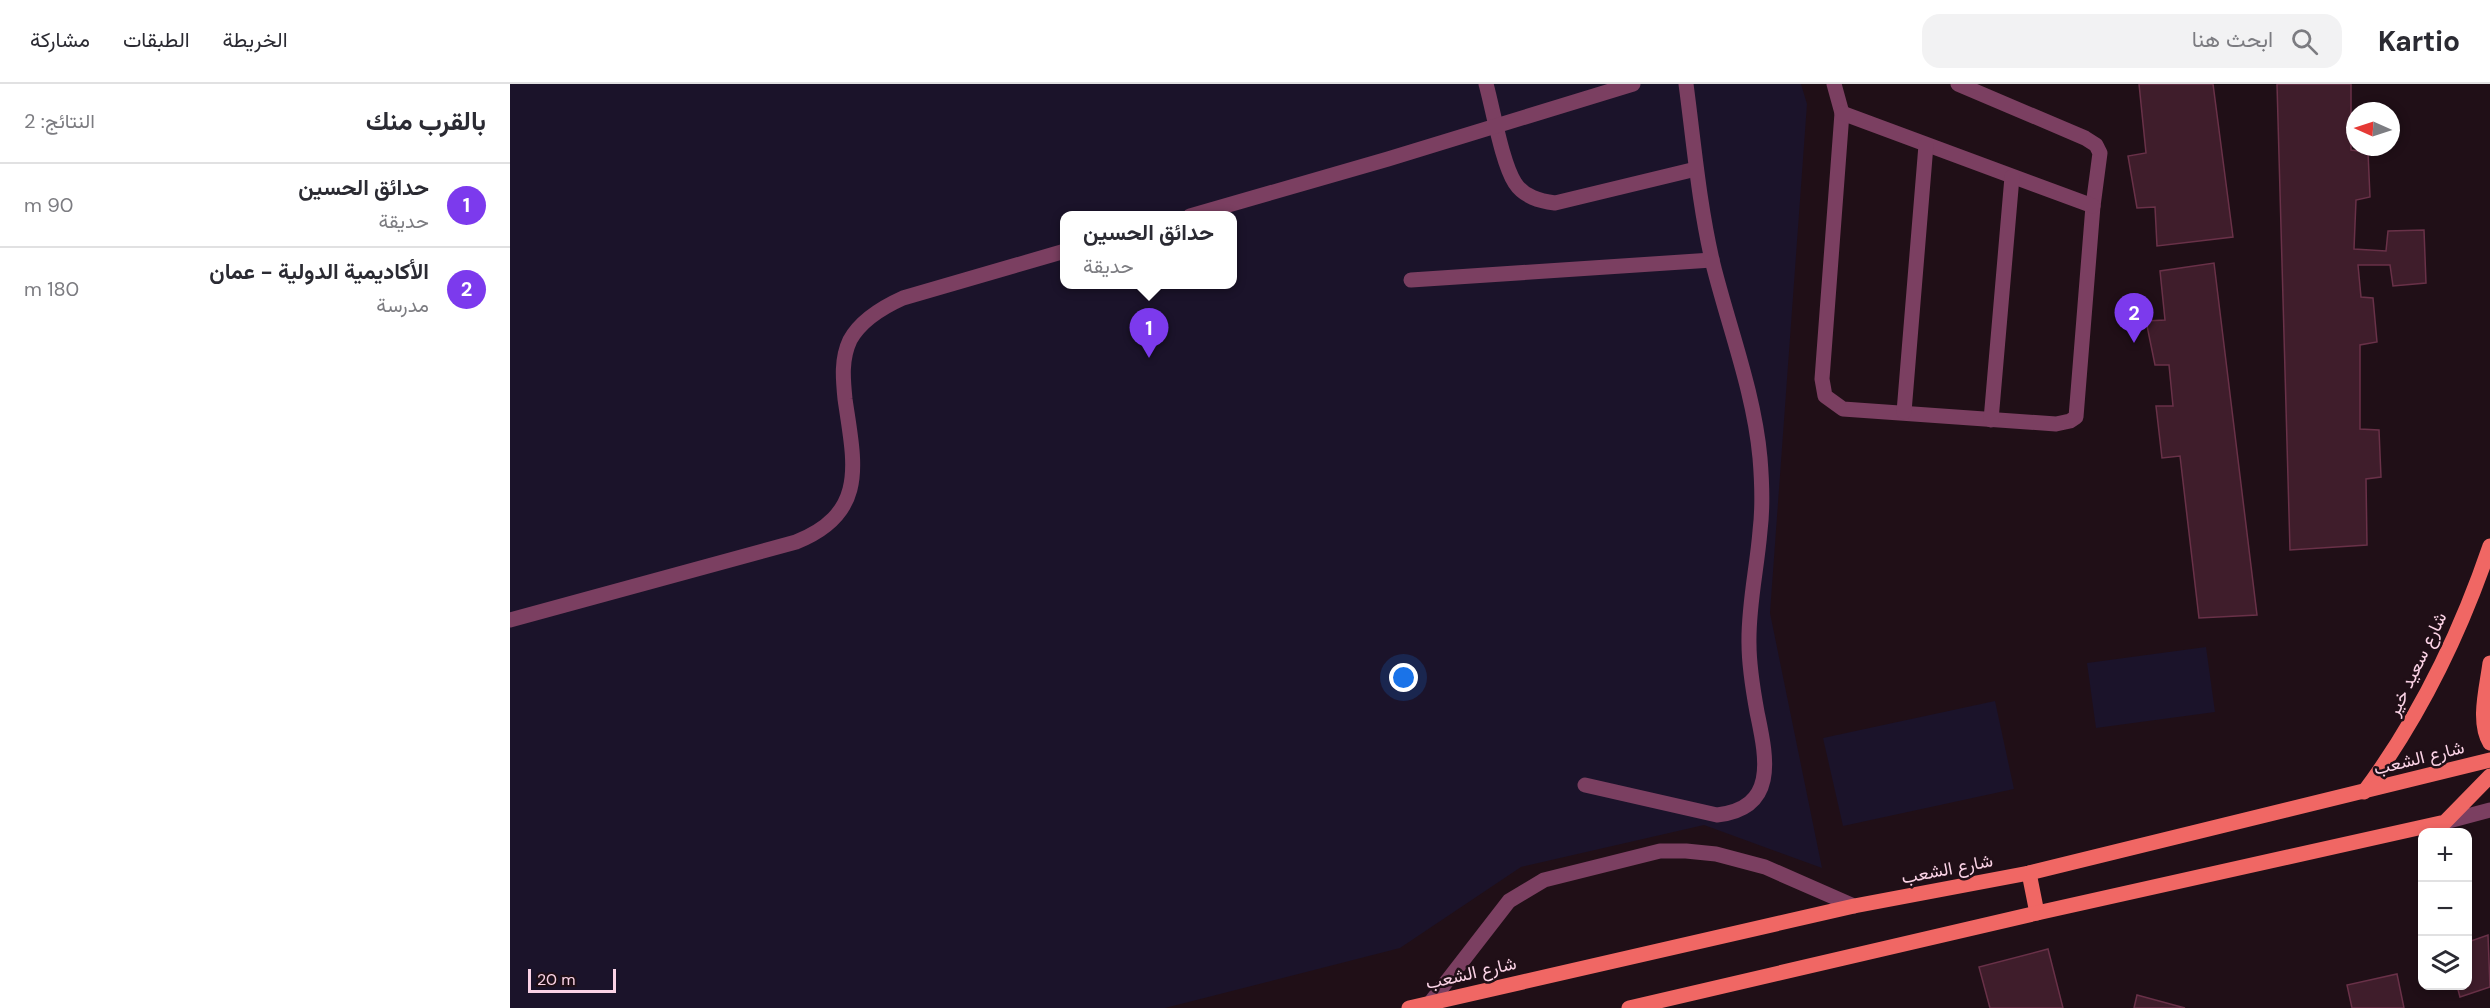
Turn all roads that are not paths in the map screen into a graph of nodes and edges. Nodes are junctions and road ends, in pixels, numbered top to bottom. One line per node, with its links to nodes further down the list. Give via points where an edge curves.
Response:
1 (1486, 84): 8 (street)
2 (1633, 84): 6 (street)
3 (1686, 84): 10 (street)
4 (1834, 84): 7 (street)
5 (1958, 84): 12 (street, via 2096,145 2100,153)
6 (1597, 89): 8 (street)
7 (1842, 113): 9 (street); 17 (street, via 1822,379 1825,396 1843,409)
8 (1497, 125): 10 (street, via 1516,184 1540,201 1563,202); 13 (street)
9 (1926, 145): 11 (street); 17 (street)
10 (1696, 169): 15 (street)
11 (2012, 177): 12 (street); 18 (street)
12 (2093, 206): 18 (street, via 2076,417 2056,424)
13 (1207, 211)
14 (1060, 252): 20 (street, via 903,298 859,327 844,357 842,374 853,477 849,495 828,525 796,542)
15 (1712, 260): 16 (street); 25 (street, via 1746,385 1760,457 1761,530 1749,645 1764,748 1764,780 1758,795 1747,806 1718,815)
16 (1411, 280)
17 (1904, 412): 18 (street)
18 (1991, 420)
19 (2490, 546): 26 (main road, شارع سعيد خير, via 2443,662 2416,716)
20 (510, 620)
21 (2490, 663): 22 (main road, via 2484,722)
22 (2490, 743)
23 (2490, 760): 26 (main road, شارع الشعب)
24 (2490, 776): 28 (main road)
25 (1585, 785)
26 (2364, 792): 29 (main road, شارع الشعب)
27 (2490, 810): 28 (street)
28 (2445, 822): 31 (main road)
29 (2029, 873): 30 (main road, شارع الشعب); 31 (main road)
30 (1854, 906): 32 (main road, شارع الشعب); 32 (street, via 1765,867 1716,854 1660,851 1544,880 1527,889 1509,901)
31 (2037, 913): 34 (main road)
32 (1430, 1003): 33 (main road, شارع الشعب)
33 (1409, 1008)
34 (1629, 1008)

